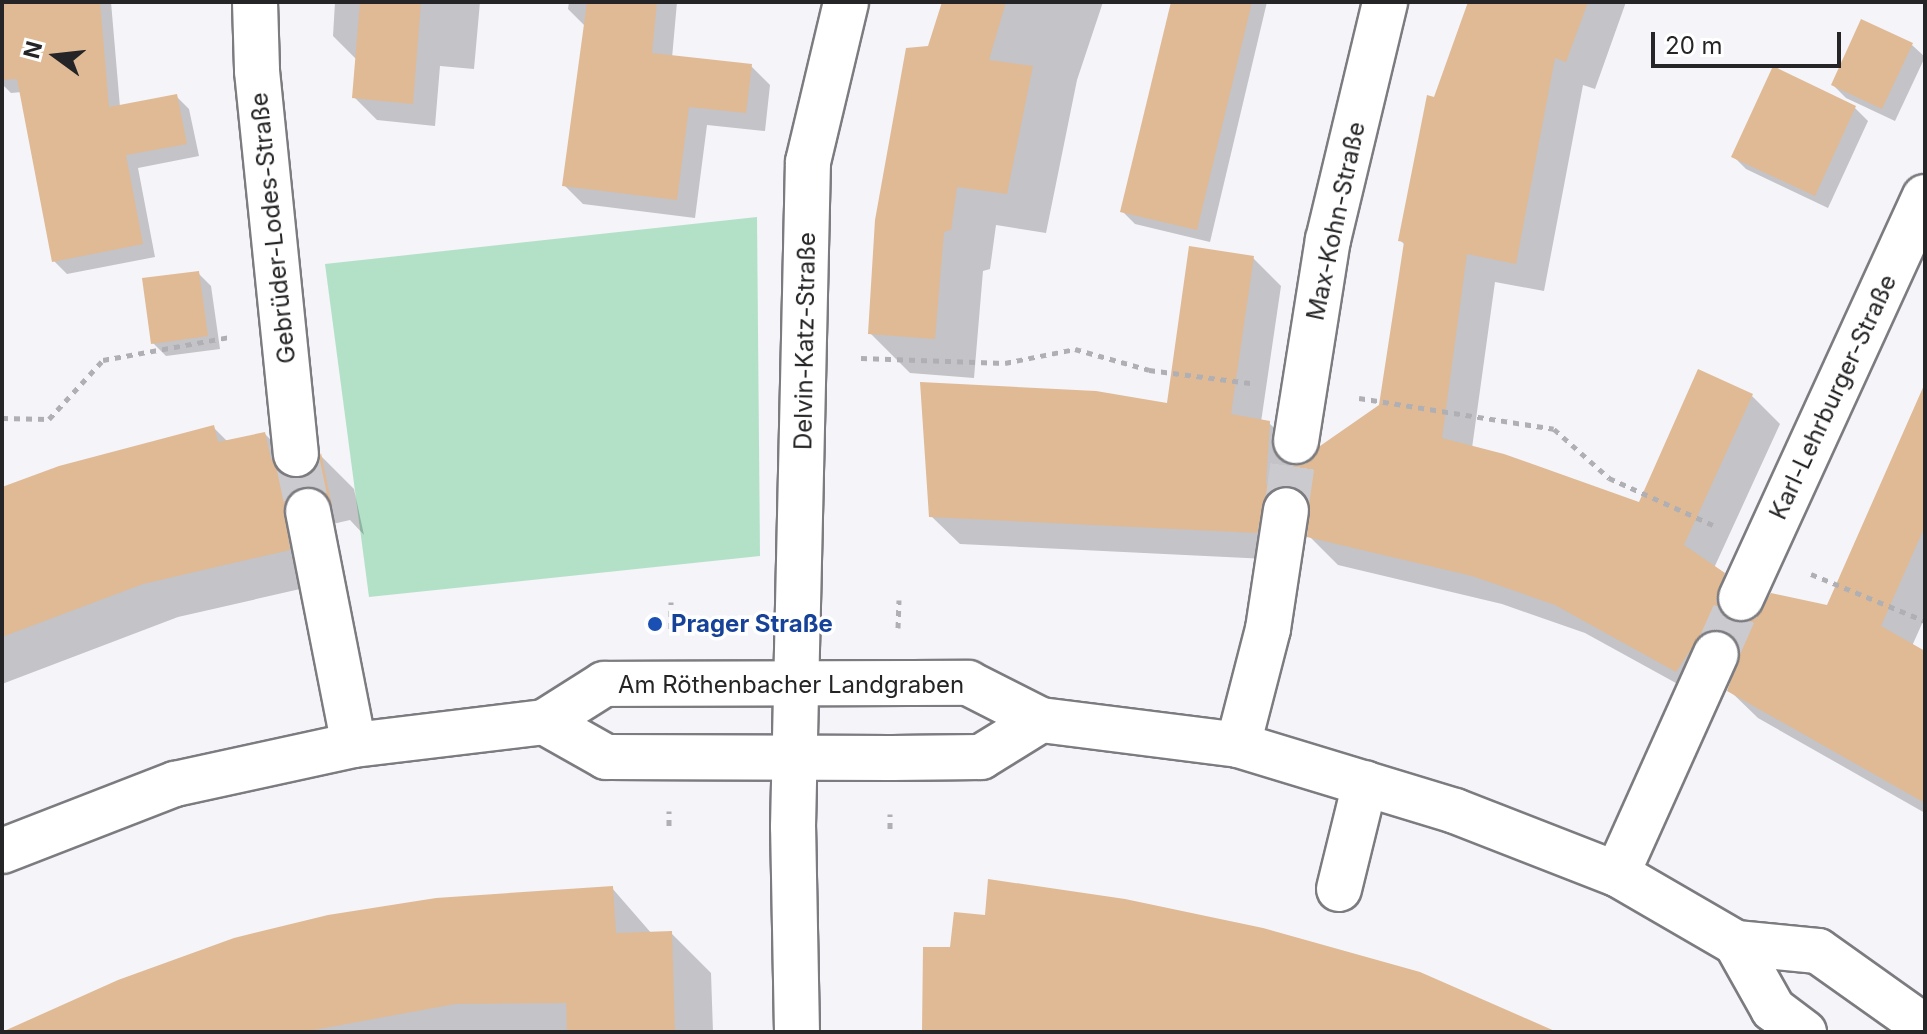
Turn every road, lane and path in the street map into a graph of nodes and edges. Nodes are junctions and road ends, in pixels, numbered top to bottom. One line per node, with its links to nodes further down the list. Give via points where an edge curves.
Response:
1 (255, 2): 5 (street, Gebrüder-Lodes-Straße, via 257,71)
2 (846, 2): 6 (street, Delvin-Katz-Straße, via 808,162)
3 (1385, 2): 7 (street, Max-Kohn-Straße, via 1328,240)
4 (1925, 197): 13 (street, Karl-Lehrburger-Straße)
5 (285, 327): 8 (path, via 103,360 49,419); 10 (street, Gebrüder-Lodes-Straße)
6 (805, 357): 7 (path, via 1005,363 1075,349 1149,370); 17 (street, Delvin-Katz-Straße)
7 (1303, 390): 9 (street, Max-Kohn-Straße); 13 (path, via 1554,429 1609,478 1688,510)
8 (2, 418)
9 (1296, 441)
10 (296, 454)
11 (1286, 510): 21 (street, via 1268,629)
12 (308, 511): 20 (street)
13 (1761, 554): 14 (street, Karl-Lehrburger-Straße); 15 (path)
14 (1741, 598)
15 (1925, 621)
16 (1716, 654): 25 (street)
17 (797, 683): 18 (street, Am Röthenbacher Landgraben, via 968,683); 19 (street, Am Röthenbacher Landgraben, via 604,684); 22 (street, Delvin-Katz-Straße)
18 (1041, 720): 21 (street, Am Röthenbacher Landgraben); 22 (street, via 981,757)
19 (544, 722): 20 (street, Am Röthenbacher Landgraben); 22 (street, via 606,757)
20 (354, 745): 24 (street, Am Röthenbacher Landgraben, via 175,784)
21 (1238, 745): 23 (street, Am Röthenbacher Landgraben)
22 (796, 758): 29 (street)
23 (1365, 783): 25 (street, Am Röthenbacher Landgraben, via 1455,811); 26 (street)
24 (2, 851)
25 (1617, 874): 27 (street, Am Röthenbacher Landgraben)
26 (1339, 889)
27 (1736, 943): 28 (street, Am Röthenbacher Landgraben, via 1818,951); 30 (street, via 1773,1009)
28 (1925, 1027)
29 (797, 1032)
30 (1804, 1032)

